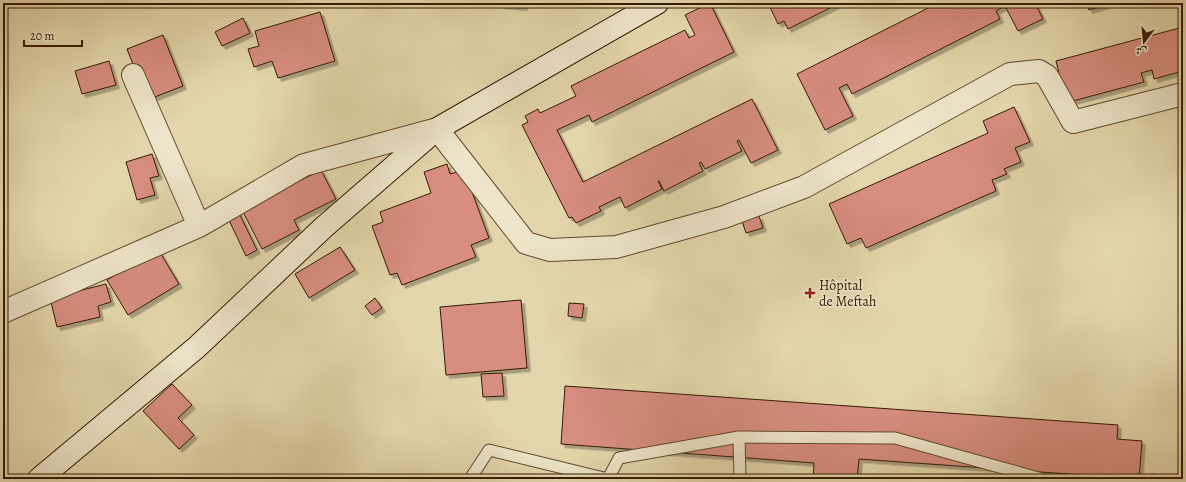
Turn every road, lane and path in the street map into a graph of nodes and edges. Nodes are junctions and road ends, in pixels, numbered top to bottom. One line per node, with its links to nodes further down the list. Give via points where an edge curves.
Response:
1 (657, 3): 4 (street)
2 (133, 76): 5 (street)
3 (1183, 94): 4 (street, via 1073,122 1048,76 1039,71 1010,74 804,188 724,217 616,247 550,250 526,243)
4 (437, 129): 5 (street, via 304,165); 8 (street, via 324,227 196,346)
5 (199, 226): 6 (street)
6 (3, 312)
7 (739, 437): 10 (lane, via 619,458); 11 (lane); 12 (lane, via 895,438)
8 (39, 479)
9 (470, 479): 10 (lane, via 489,450)
10 (608, 479)
11 (740, 479)
12 (1042, 479)

